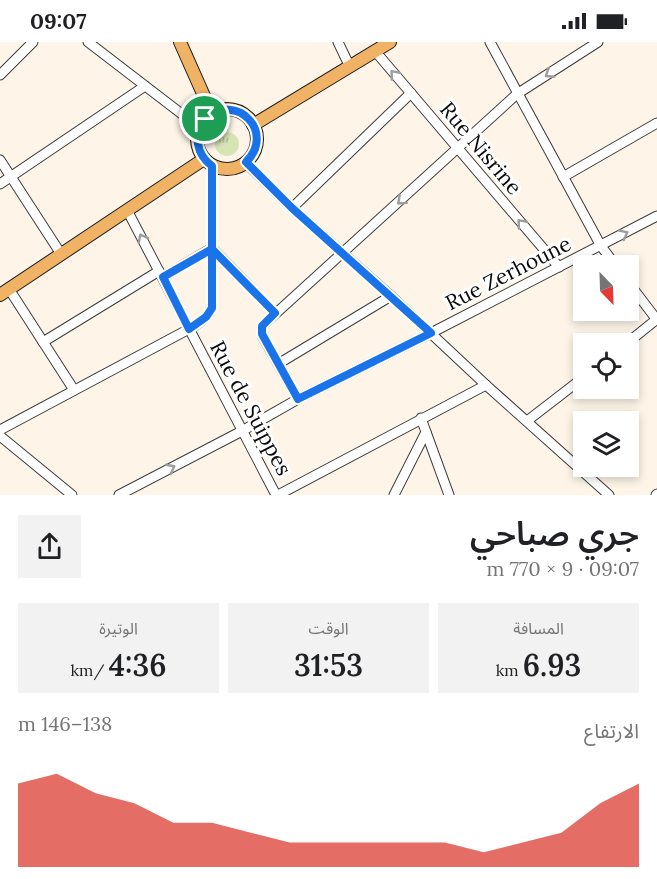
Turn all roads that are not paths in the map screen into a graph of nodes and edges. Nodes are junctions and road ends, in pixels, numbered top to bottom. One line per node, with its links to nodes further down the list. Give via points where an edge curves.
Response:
1 (33, 42): 10 (street)
2 (88, 42): 11 (street)
3 (180, 42): 14 (main road)
4 (338, 42): 9 (street)
5 (390, 42): 8 (main road)
6 (490, 42): 13 (street)
7 (598, 42): 13 (street, one-way to 13)
8 (375, 51): 9 (main road); 12 (street, Rue Nisrine, one-way to 8)
9 (350, 67): 16 (main road)
10 (0, 75)
11 (145, 86): 17 (street); 22 (street)
12 (411, 93): 18 (street, Rue Nisrine); 25 (street)
13 (517, 94): 18 (street); 23 (street)
14 (212, 114): 16 (main road, via 233,110); 17 (main road)
15 (657, 123): 23 (street)
16 (253, 125): 21 (main road, via 256,146)
17 (200, 128): 20 (main road, via 198,144)
18 (458, 149): 30 (street, one-way to 30); 33 (street, Rue Nisrine, one-way to 18)
19 (0, 160): 22 (street)
20 (208, 162): 21 (main road, via 229,169); 26 (main road); 29 (street)
21 (246, 162): 25 (street)
22 (10, 177): 24 (street); 31 (street)
23 (563, 177): 28 (street)
24 (0, 184)
25 (292, 208): 30 (street)
26 (127, 210): 31 (main road); 34 (street, Rue de Suippes, one-way to 26)
27 (657, 216): 28 (street, Rue Zerhoune, one-way to 27)
28 (601, 246): 32 (street); 33 (street, Rue Zerhoune)
29 (212, 249): 34 (street); 38 (street); 40 (street, via 210,312)
30 (343, 253): 36 (street); 38 (street)
31 (61, 255): 35 (main road)
32 (608, 255)
33 (559, 267): 41 (street, Rue Zerhoune)
34 (161, 274): 40 (street, Rue de Suippes); 43 (street)
35 (5, 292): 43 (street)
36 (391, 296): 41 (street); 44 (street)
37 (639, 296): 39 (street)
38 (275, 313): 44 (street, via 261,329)
39 (657, 320): 42 (street)
40 (189, 329): 47 (street); 52 (street, Rue de Suippes)
41 (431, 333): 45 (street); 48 (street, Rue Zerhoune)
42 (639, 334)
43 (43, 342): 47 (street)
44 (278, 364): 48 (street)
45 (486, 385): 49 (street); 50 (street)
46 (573, 386): 50 (street)
47 (74, 390): 51 (street)
48 (298, 399): 52 (street, Rue Zerhoune)
49 (421, 418): 53 (street); 58 (street)
50 (527, 422): 60 (street)
51 (0, 429)
52 (242, 431): 57 (street, Rue Zerhoune, one-way to 52); 58 (street, Rue de Suippes)
53 (426, 432): 55 (street); 59 (street)
54 (0, 436): 56 (street)
55 (395, 494)
56 (72, 495)
57 (119, 495)
58 (277, 495)
59 (449, 495)
60 (609, 495)

